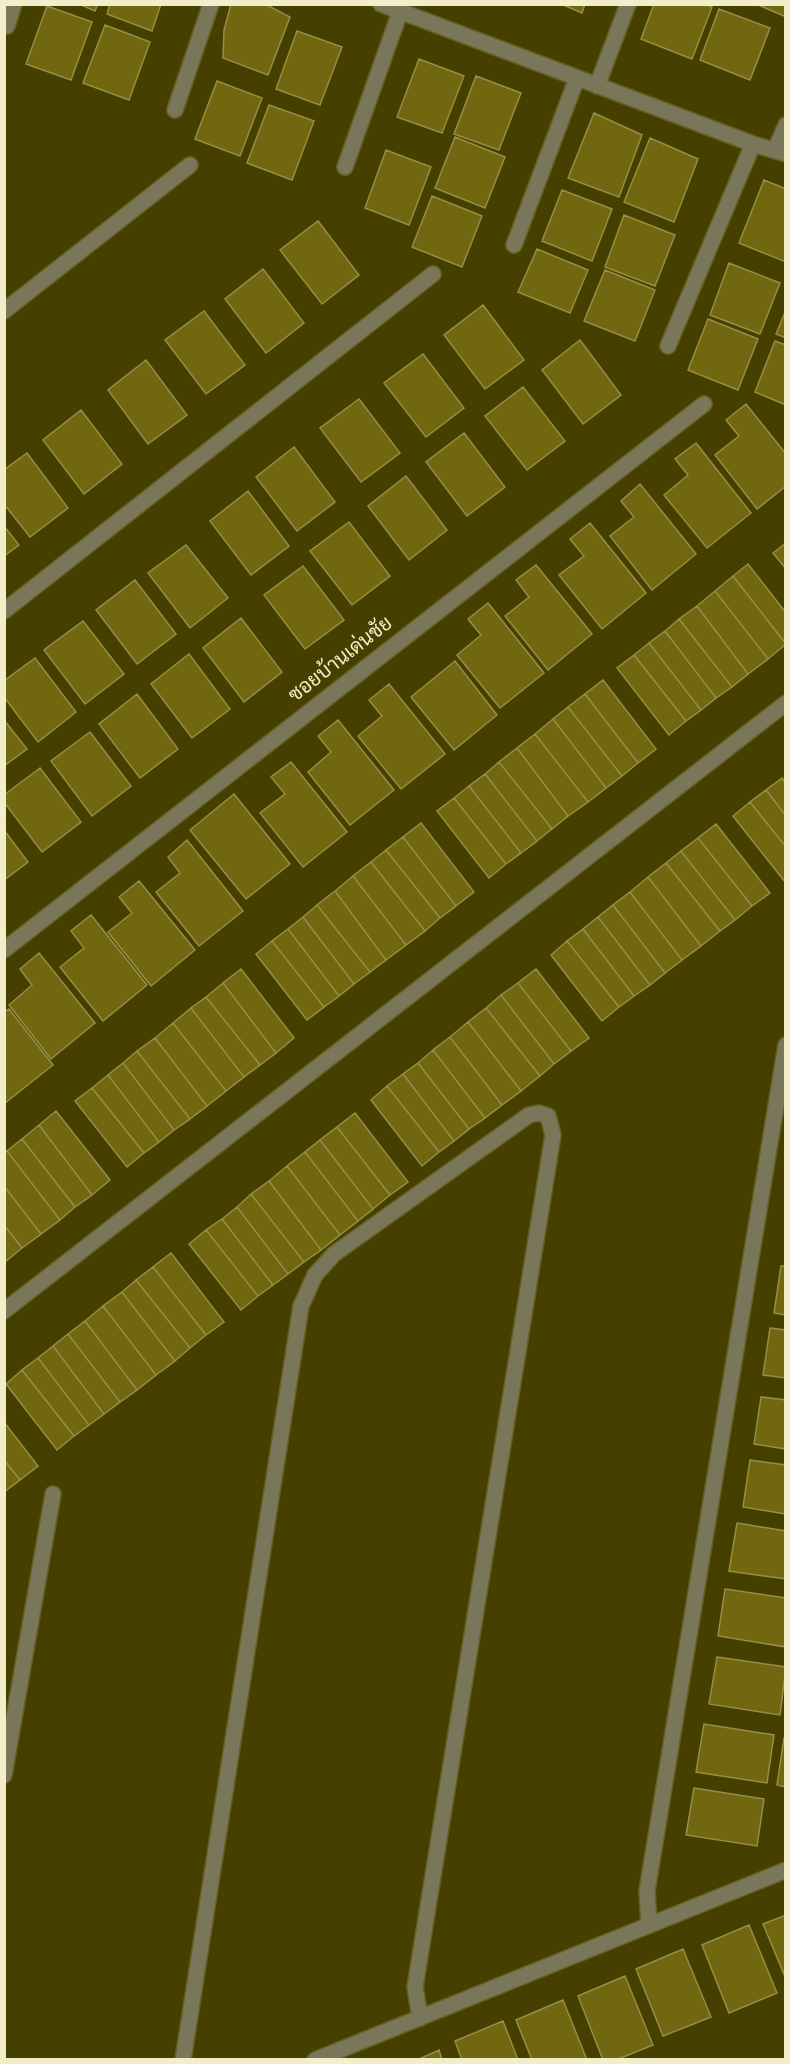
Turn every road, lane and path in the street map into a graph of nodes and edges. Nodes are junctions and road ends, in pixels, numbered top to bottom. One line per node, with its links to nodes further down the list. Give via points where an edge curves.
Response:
1 (14, 4): 7 (street)
2 (211, 4): 10 (street)
3 (381, 4): 6 (street)
4 (628, 4): 9 (street)
5 (424, 11): 6 (street); 8 (street)
6 (400, 12): 15 (street)
7 (7, 26)
8 (578, 78): 9 (street); 16 (street)
9 (597, 86): 12 (street)
10 (175, 110)
11 (786, 124): 13 (street)
12 (753, 144): 13 (street); 19 (street)
13 (781, 152)
14 (190, 165): 18 (street)
15 (345, 167)
16 (514, 245)
17 (433, 274): 21 (street)
18 (4, 311)
19 (668, 346)
20 (704, 404): 23 (street, ซอยบ้านเด่นชัย)
21 (4, 611)
22 (786, 703): 25 (street)
23 (4, 950)
24 (786, 1045): 30 (street, via 647,1891)
25 (4, 1311)
26 (53, 1494): 27 (street)
27 (7, 1747): 28 (street)
28 (4, 1775)
29 (786, 1870): 30 (street)
30 (649, 1925): 31 (street)
31 (420, 2018): 32 (street, via 414,1987 553,1135 548,1116 538,1113 529,1115 334,1254 315,1275 301,1306); 33 (street)
32 (183, 2060)
33 (315, 2060)

